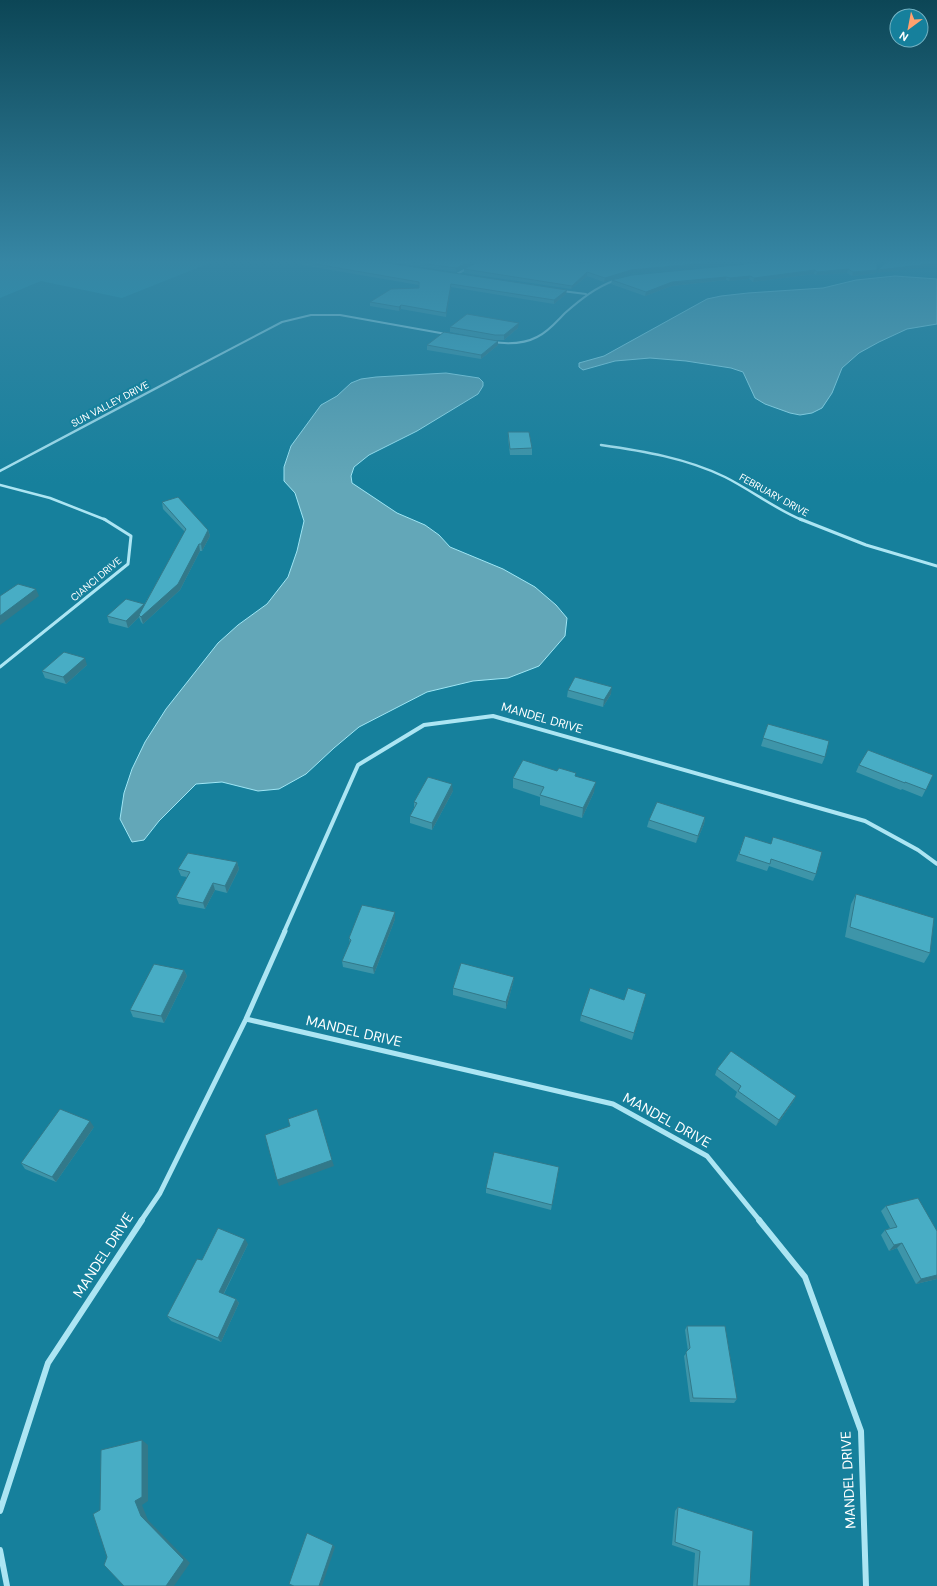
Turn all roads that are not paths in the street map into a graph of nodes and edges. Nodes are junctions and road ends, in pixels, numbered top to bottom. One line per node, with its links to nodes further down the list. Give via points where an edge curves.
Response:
1 (255, 336): 5 (street, SUN VALLEY DRIVE)
2 (540, 336): 3 (street, via 522,342)
3 (487, 342)
4 (601, 446): 7 (street, FEBRUARY DRIVE, via 639,450 695,464 726,477 794,517 831,533)
5 (0, 471)
6 (0, 485): 8 (street, CIANCI DRIVE, via 50,498 102,518 130,536 128,564)
7 (937, 566)
8 (0, 667)
9 (937, 864): 10 (street, MANDEL DRIVE, via 918,850 865,821 493,716 424,725 358,765)
10 (246, 1019): 11 (street, MANDEL DRIVE, via 160,1193 48,1362); 14 (street, MANDEL DRIVE, via 613,1104 708,1156 805,1277 860,1431)
11 (0, 1511)
12 (0, 1550): 13 (street)
13 (7, 1586)
14 (866, 1586)

